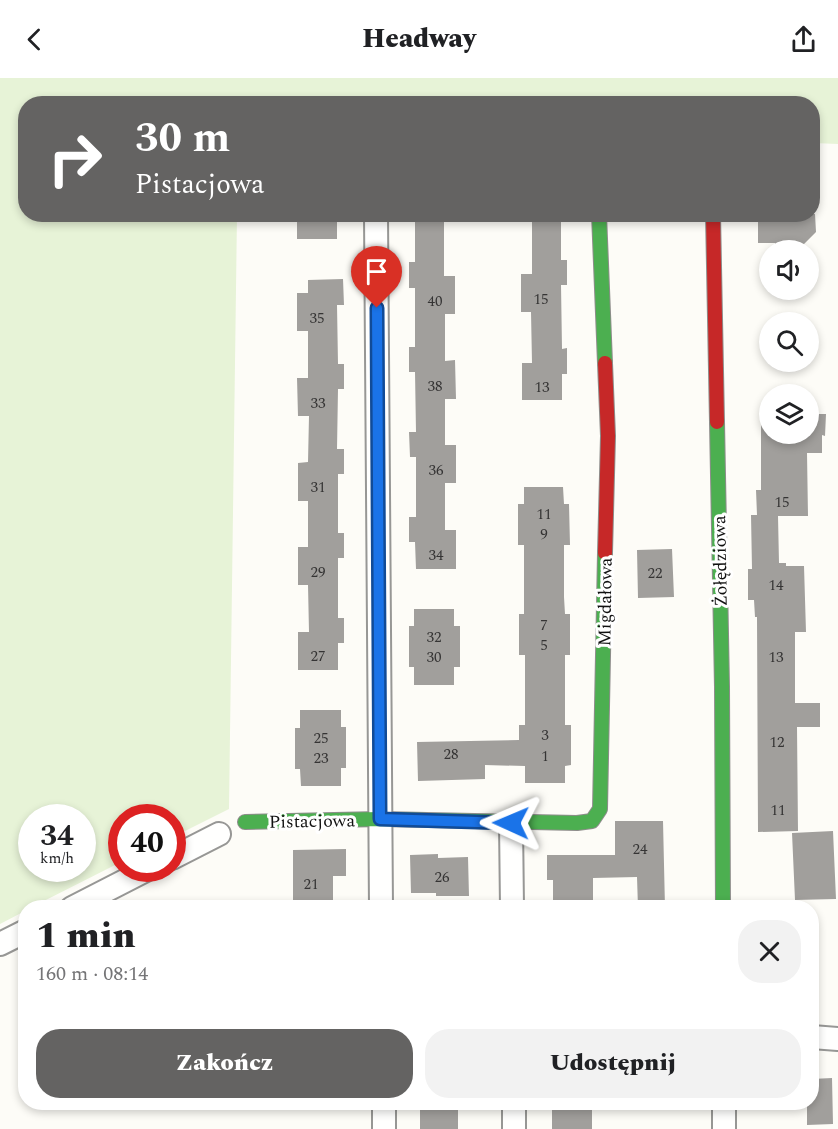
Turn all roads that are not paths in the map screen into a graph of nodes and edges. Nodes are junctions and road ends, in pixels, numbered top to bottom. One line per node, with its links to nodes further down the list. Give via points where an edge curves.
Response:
1 (376, 222): 4 (street, Pistacjowa)
2 (599, 222): 6 (street, Migdałowa, via 608,436 600,809 592,821)
3 (713, 222): 13 (street, Żołędziowa)
4 (380, 819): 5 (street, Pistacjowa); 6 (street, Pistacjowa); 11 (street, Pistacjowa)
5 (245, 822)
6 (511, 823): 12 (street)
7 (219, 834): 8 (street)
8 (186, 851)
9 (123, 882): 10 (street)
10 (88, 900)
11 (381, 900)
12 (512, 900)
13 (723, 900)
14 (18, 935): 15 (street)
15 (0, 944)
16 (819, 1038): 17 (street)
17 (838, 1039)
18 (384, 1110): 21 (street)
19 (514, 1110): 22 (street)
20 (724, 1110): 23 (street)
21 (384, 1129)
22 (514, 1129)
23 (724, 1129)

